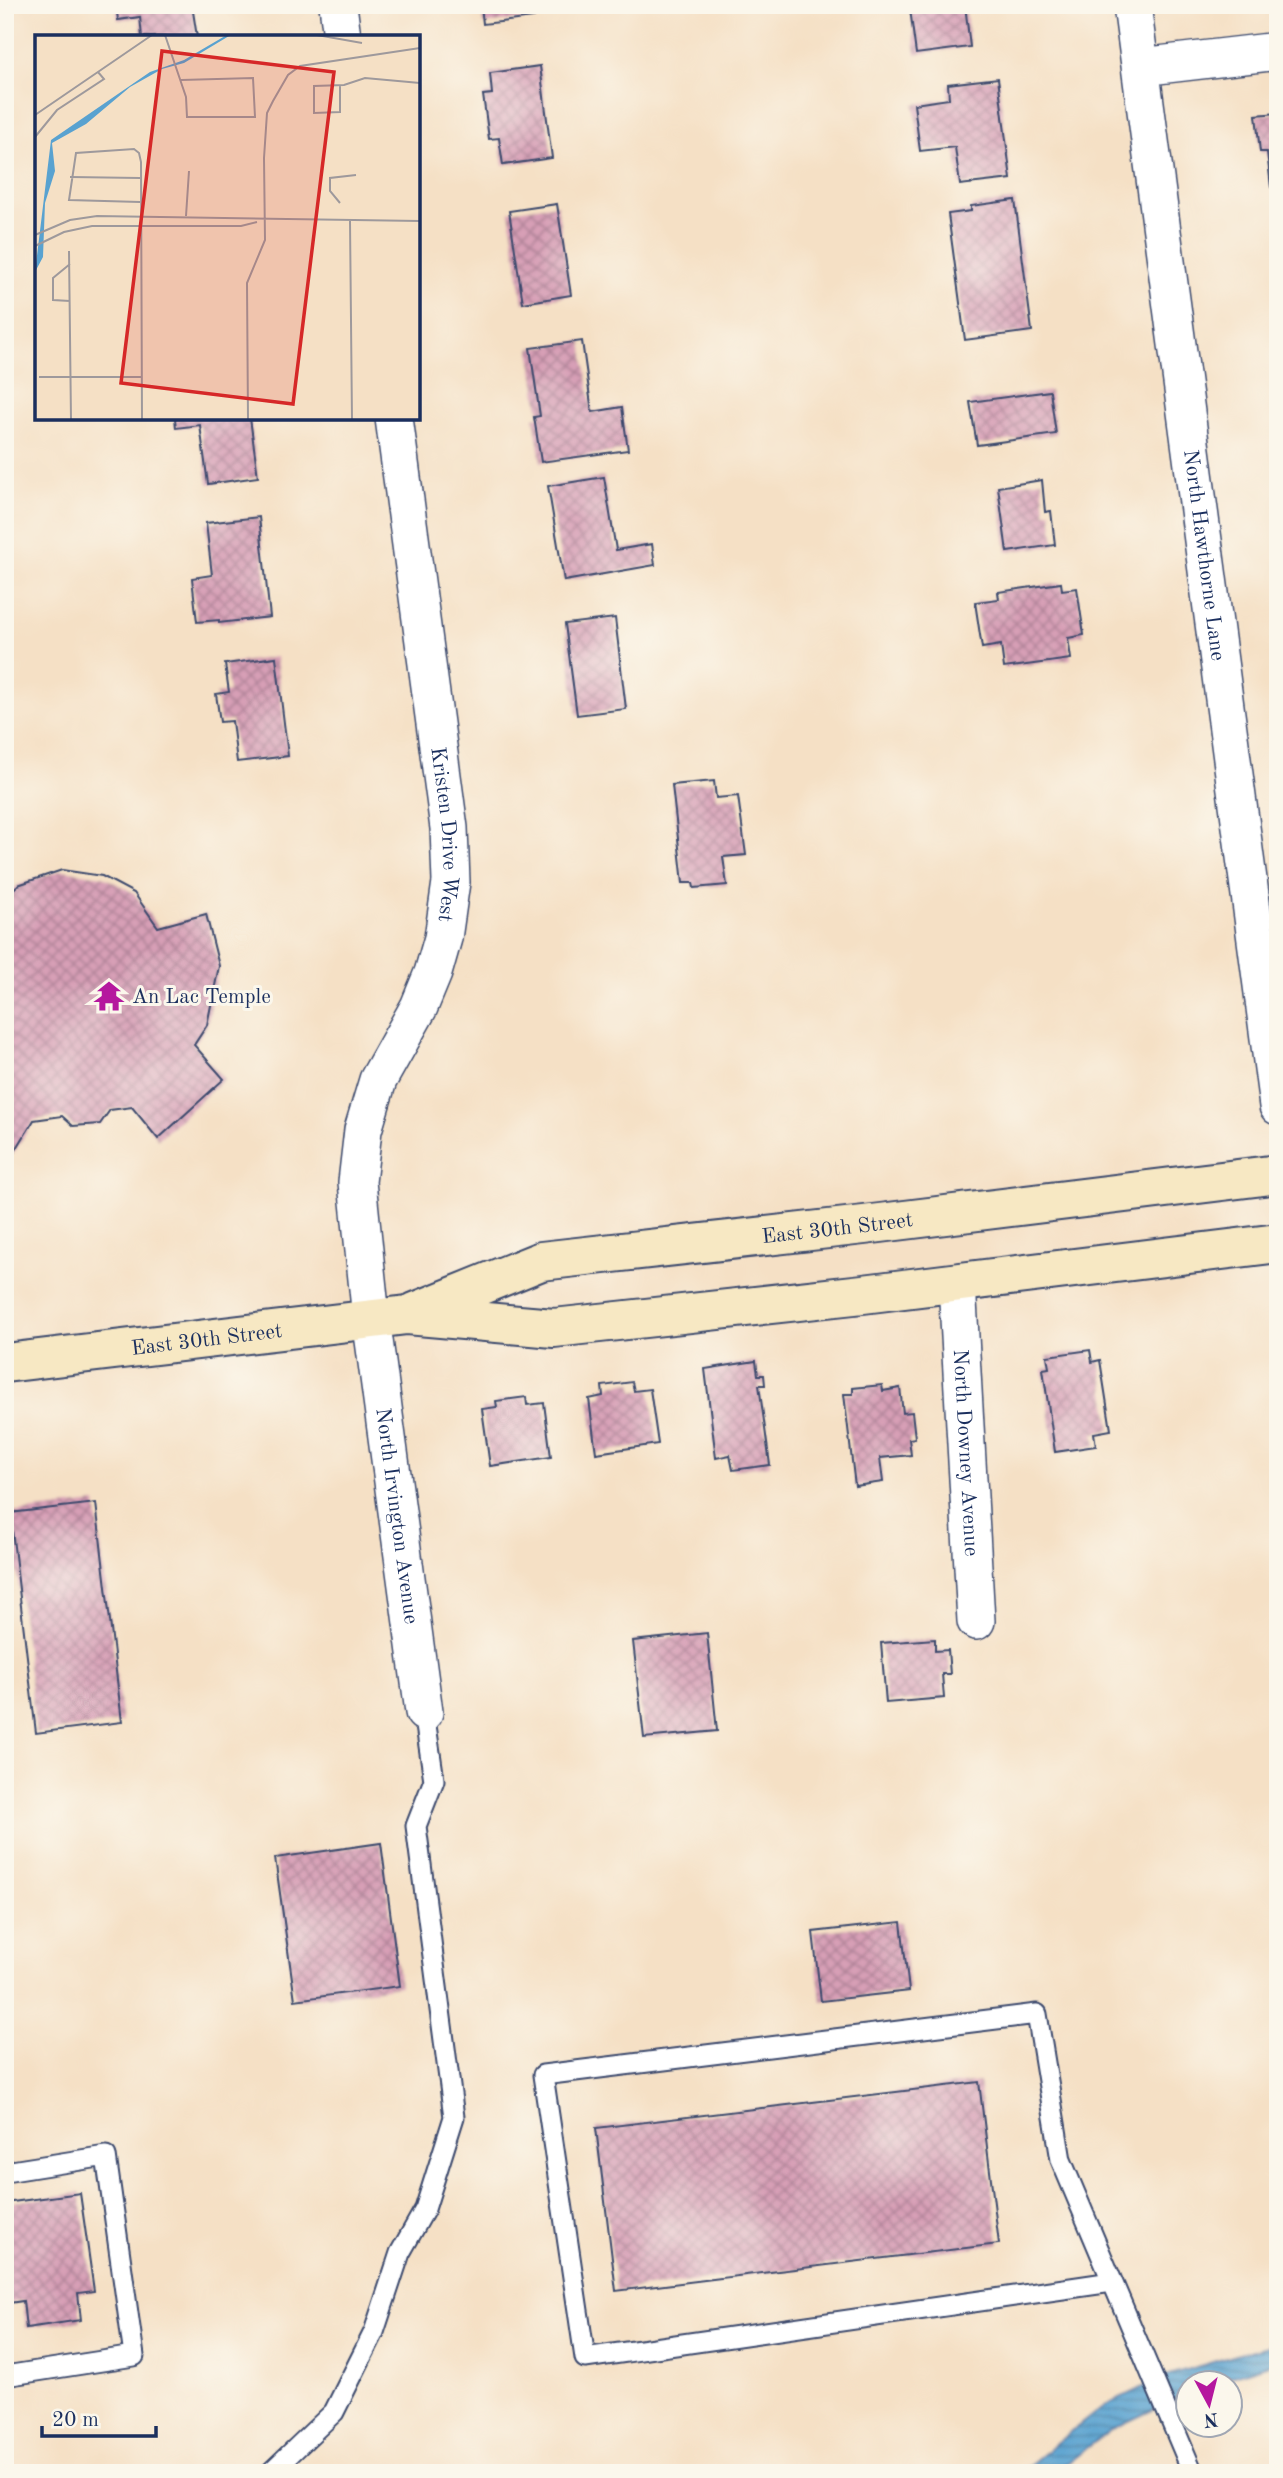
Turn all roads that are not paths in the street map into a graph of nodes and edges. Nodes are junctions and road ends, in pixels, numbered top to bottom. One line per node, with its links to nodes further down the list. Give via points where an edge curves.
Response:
1 (338, 5): 3 (street)
2 (1132, 5): 5 (street, North Hawthorne Lane)
3 (342, 35)
4 (1278, 51): 5 (street)
5 (1141, 67): 7 (street, North Hawthorne Lane)
6 (394, 420): 11 (street, Kristen Drive West, via 449,828 451,882 433,973 378,1080 358,1165 358,1200)
7 (1278, 1106)
8 (1278, 1174): 11 (main road, East 30th Street, via 541,1261)
9 (1278, 1243): 10 (main road, East 30th Street)
10 (957, 1283): 11 (main road, East 30th Street, via 554,1328); 13 (street, North Downey Avenue)
11 (389, 1317): 12 (main road, East 30th Street); 14 (street, North Irvington Avenue)
12 (5, 1363)
13 (976, 1621)
14 (424, 1712): 18 (lane, via 434,1780 416,1826 454,2117 425,2209 400,2253 374,2332 334,2412)
15 (5, 2172): 17 (lane, via 106,2156 134,2356)
16 (1112, 2282): 16 (lane, via 1061,2160 1037,2014 542,2074 585,2358); 19 (lane)
17 (5, 2376)
18 (270, 2473)
19 (1193, 2473)

